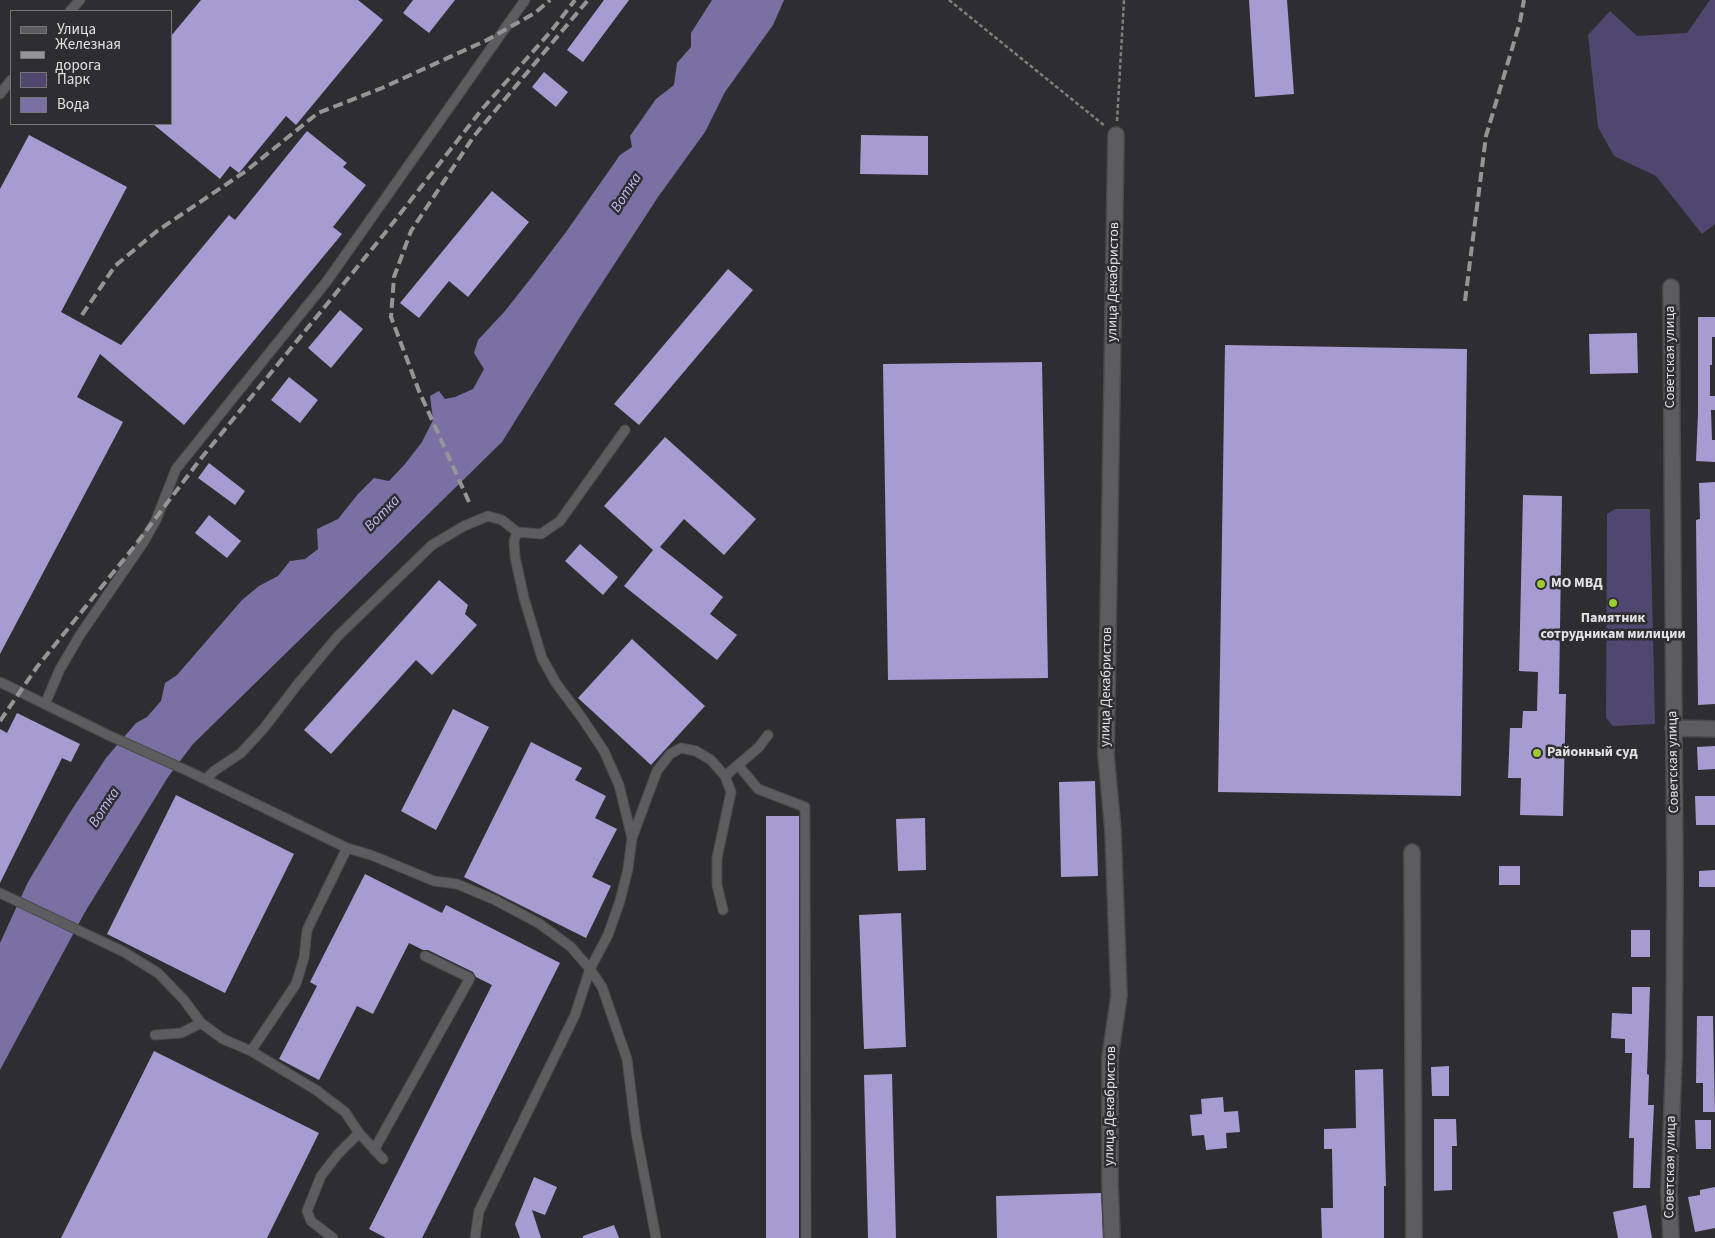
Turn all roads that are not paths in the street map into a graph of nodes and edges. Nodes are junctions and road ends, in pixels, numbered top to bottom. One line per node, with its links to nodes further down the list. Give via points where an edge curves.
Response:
1 (80, 0): 3 (lane)
2 (525, 0): 11 (lane, via 328,281 176,469 156,520 80,635)
3 (71, 10)
4 (10, 81): 5 (lane)
5 (0, 94)
6 (1116, 135): 35 (street, улица Декабристов, via 1106,755 1113,831 1119,996 1110,1057)
7 (1671, 287): 12 (street, Советская улица)
8 (626, 430): 9 (lane, via 560,521 541,534)
9 (517, 532): 17 (lane, via 502,520 488,516 432,545 338,636 247,747); 18 (lane, via 515,557 542,658 604,751 619,785)
10 (0, 682): 11 (lane)
11 (45, 704): 17 (lane)
12 (1673, 728): 13 (street); 37 (street, Советская улица, via 1676,879)
13 (1715, 729)
14 (768, 735): 15 (lane)
15 (739, 766): 16 (lane); 34 (lane, via 758,789 805,807)
16 (725, 776): 18 (lane, via 711,760 696,751 681,748 670,754 657,771); 22 (lane, via 730,792 717,858 717,885)
17 (206, 779): 19 (lane)
18 (632, 838): 24 (lane, via 620,901 608,935)
19 (347, 848): 24 (lane, via 495,900 540,924 571,947); 27 (lane, via 308,930 296,984)
20 (1412, 852): 36 (street)
21 (0, 893): 25 (lane, via 124,952 158,972)
22 (723, 910)
23 (425, 956): 29 (lane, via 470,978)
24 (590, 970): 32 (lane, via 575,1014 479,1210); 33 (lane, via 602,987 627,1059 636,1132)
25 (201, 1023): 26 (lane, via 181,1033); 27 (lane, via 223,1039)
26 (155, 1035)
27 (251, 1051): 28 (lane, via 316,1090 345,1112)
28 (359, 1133): 29 (lane); 31 (lane, via 321,1176 307,1211 311,1221)
29 (374, 1150): 30 (lane)
30 (383, 1159)
31 (333, 1238)
32 (475, 1238)
33 (656, 1238)
34 (806, 1238)
35 (1112, 1238)
36 (1414, 1238)
37 (1671, 1238)

